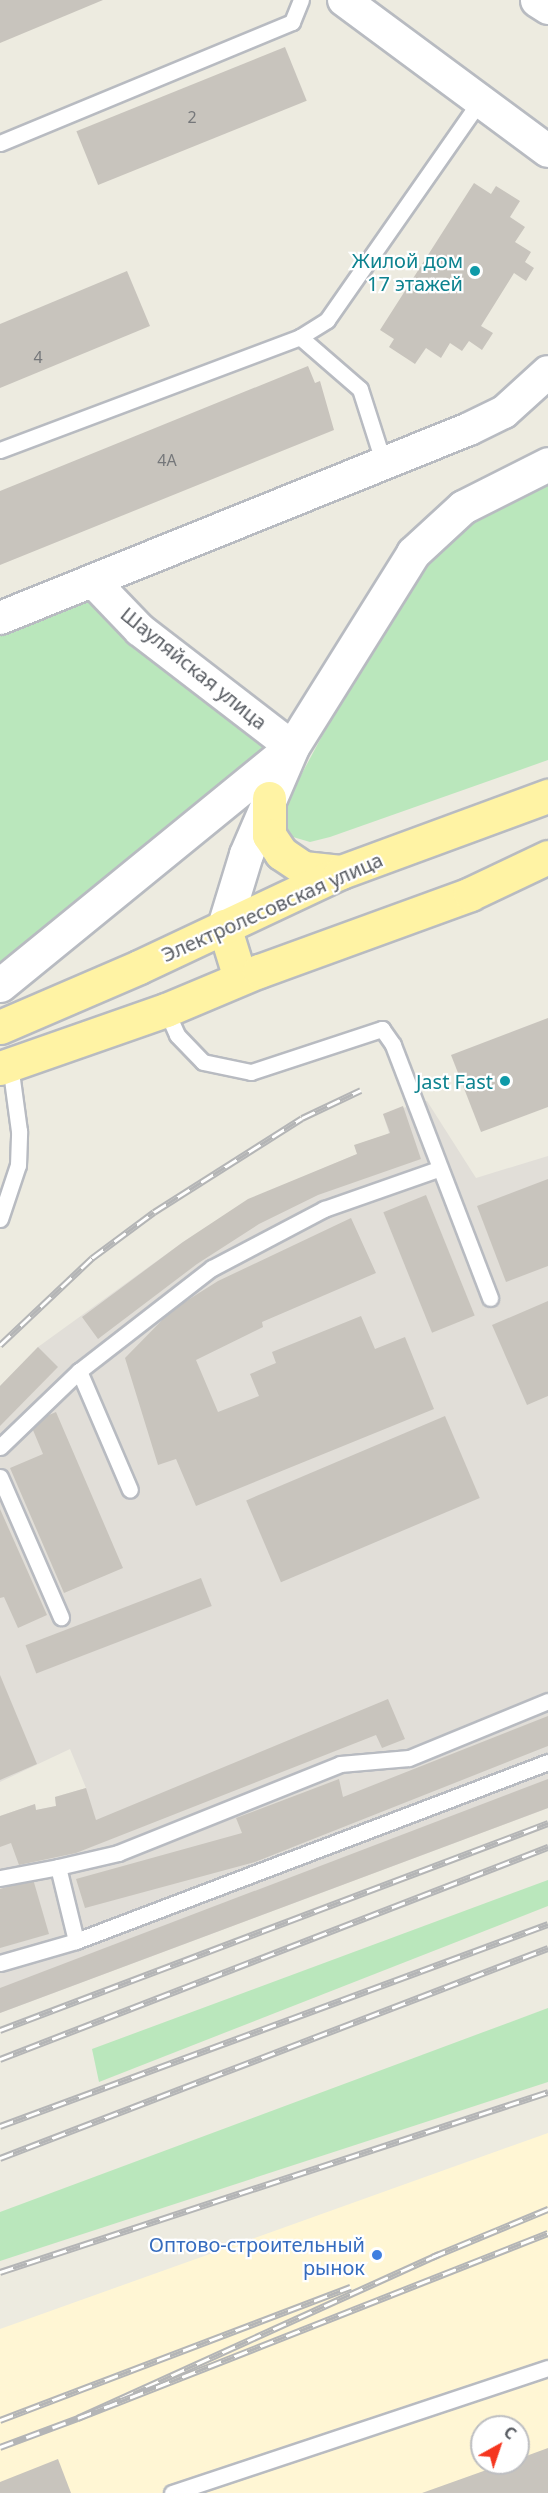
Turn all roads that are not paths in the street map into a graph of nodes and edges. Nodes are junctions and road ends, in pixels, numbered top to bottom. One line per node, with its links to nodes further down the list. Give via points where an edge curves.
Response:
1 (301, 0): 6 (lane, via 292,22)
2 (344, 0): 5 (street)
3 (537, 0): 4 (main road)
4 (548, 7)
5 (480, 101): 7 (street); 8 (lane, via 327,320)
6 (0, 143)
7 (548, 151)
8 (300, 337): 10 (lane); 11 (lane, via 360,389)
9 (548, 372): 11 (street, via 504,412)
10 (0, 450)
11 (383, 461): 13 (street)
12 (548, 464): 15 (main road, via 463,507 413,553)
13 (93, 580): 14 (street); 15 (street, Шауляйская улица, via 140,630)
14 (0, 618)
15 (292, 747): 17 (main road); 24 (main road)
16 (548, 796): 19 (main road, Электролесовская улица)
17 (269, 798): 19 (main road, via 269,835 281,853 303,868); 22 (main road)
18 (548, 857): 21 (main road)
19 (341, 872): 22 (main road, Электролесовская улица)
20 (548, 882): 21 (main road)
21 (470, 894): 23 (main road)
22 (224, 926): 23 (main road); 26 (main road, Электролесовская улица)
23 (240, 978): 25 (main road)
24 (0, 984)
25 (166, 1010): 27 (main road); 28 (lane, via 177,1035 203,1062 250,1072 382,1029 393,1045)
26 (0, 1027)
27 (5, 1066): 29 (lane, via 19,1131 18,1165)
28 (438, 1169): 30 (lane); 31 (lane, via 324,1209 260,1240 167,1299)
29 (0, 1219)
30 (490, 1298)
31 (79, 1371): 32 (lane); 34 (lane)
32 (0, 1447)
33 (0, 1477): 35 (lane)
34 (130, 1490)
35 (61, 1617)
36 (548, 1701): 38 (lane, via 409,1758 340,1764 118,1853)
37 (548, 1762): 40 (lane)
38 (58, 1867): 39 (lane); 40 (lane)
39 (0, 1878)
40 (76, 1941): 41 (lane)
41 (0, 1963)
42 (548, 2368): 43 (lane)
43 (172, 2493)

